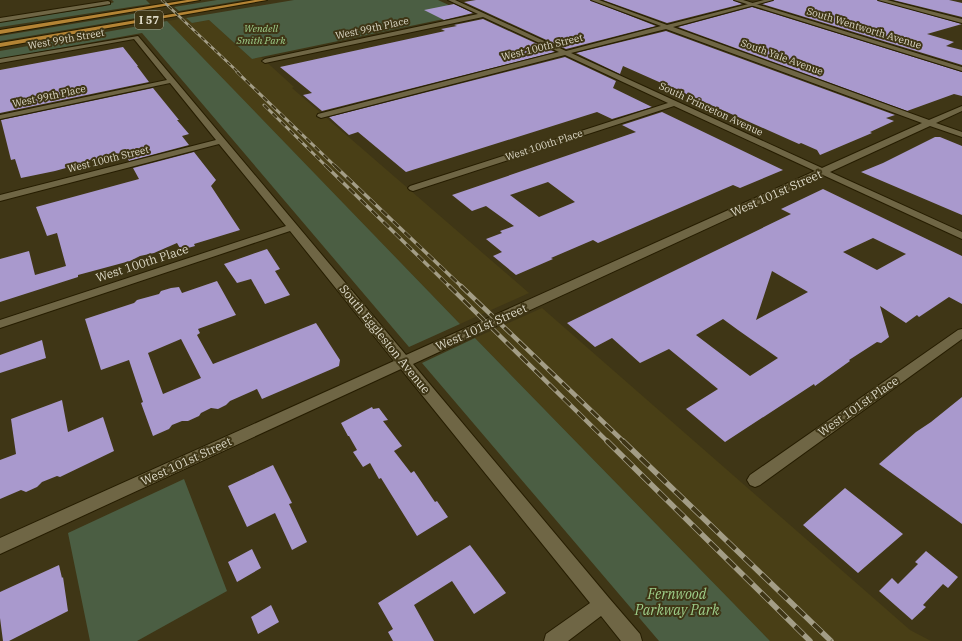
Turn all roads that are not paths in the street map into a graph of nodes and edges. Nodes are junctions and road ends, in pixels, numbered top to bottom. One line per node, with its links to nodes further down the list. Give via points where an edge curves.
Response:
1 (197, 0): 14 (highway, I 57)
2 (264, 0): 16 (highway, I 57)
3 (451, 0): 10 (street, South Princeton Avenue)
4 (594, 0): 13 (street, South Yale Avenue)
5 (736, 0): 9 (street, South Wentworth Avenue)
6 (770, 0): 9 (street, West 100th Street)
7 (881, 0): 12 (street)
8 (107, 1): 11 (street)
9 (752, 5): 13 (street, West 100th Street); 20 (street, South Wentworth Avenue)
10 (483, 15): 17 (street, South Princeton Avenue); 18 (street, West 99th Place)
11 (0, 20)
12 (962, 21)
13 (667, 26): 17 (street, West 100th Street); 26 (street, South Yale Avenue)
14 (0, 32)
15 (136, 37): 19 (street, West 99th Street); 21 (street, South Eggleston Avenue)
16 (0, 45)
17 (565, 53): 22 (street, South Princeton Avenue); 24 (street, West 100th Street)
18 (265, 60)
19 (0, 61)
20 (962, 68)
21 (172, 81): 25 (street, West 99th Place); 28 (street, South Eggleston Avenue)
22 (675, 103): 29 (street, South Princeton Avenue); 30 (street, West 100th Place)
23 (962, 108): 26 (street, West 101st Street)
24 (321, 116)
25 (0, 117)
26 (929, 123): 27 (street, South Yale Avenue); 29 (street, West 101st Street)
27 (962, 135)
28 (222, 141): 31 (street, West 100th Street); 32 (street, South Eggleston Avenue)
29 (823, 171): 33 (street, South Princeton Avenue); 36 (street, West 101st Street)
30 (413, 188)
31 (0, 198)
32 (293, 227): 34 (street, West 100th Place); 36 (street, South Eggleston Avenue)
33 (962, 236)
34 (0, 324)
35 (962, 332): 37 (street, West 101st Place)
36 (403, 362): 38 (street, West 101st Street); 39 (street, South Eggleston Avenue)
37 (755, 480)
38 (0, 546)
39 (603, 604): 40 (street); 41 (street, South Eggleston Avenue)
40 (553, 641)
41 (633, 641)

